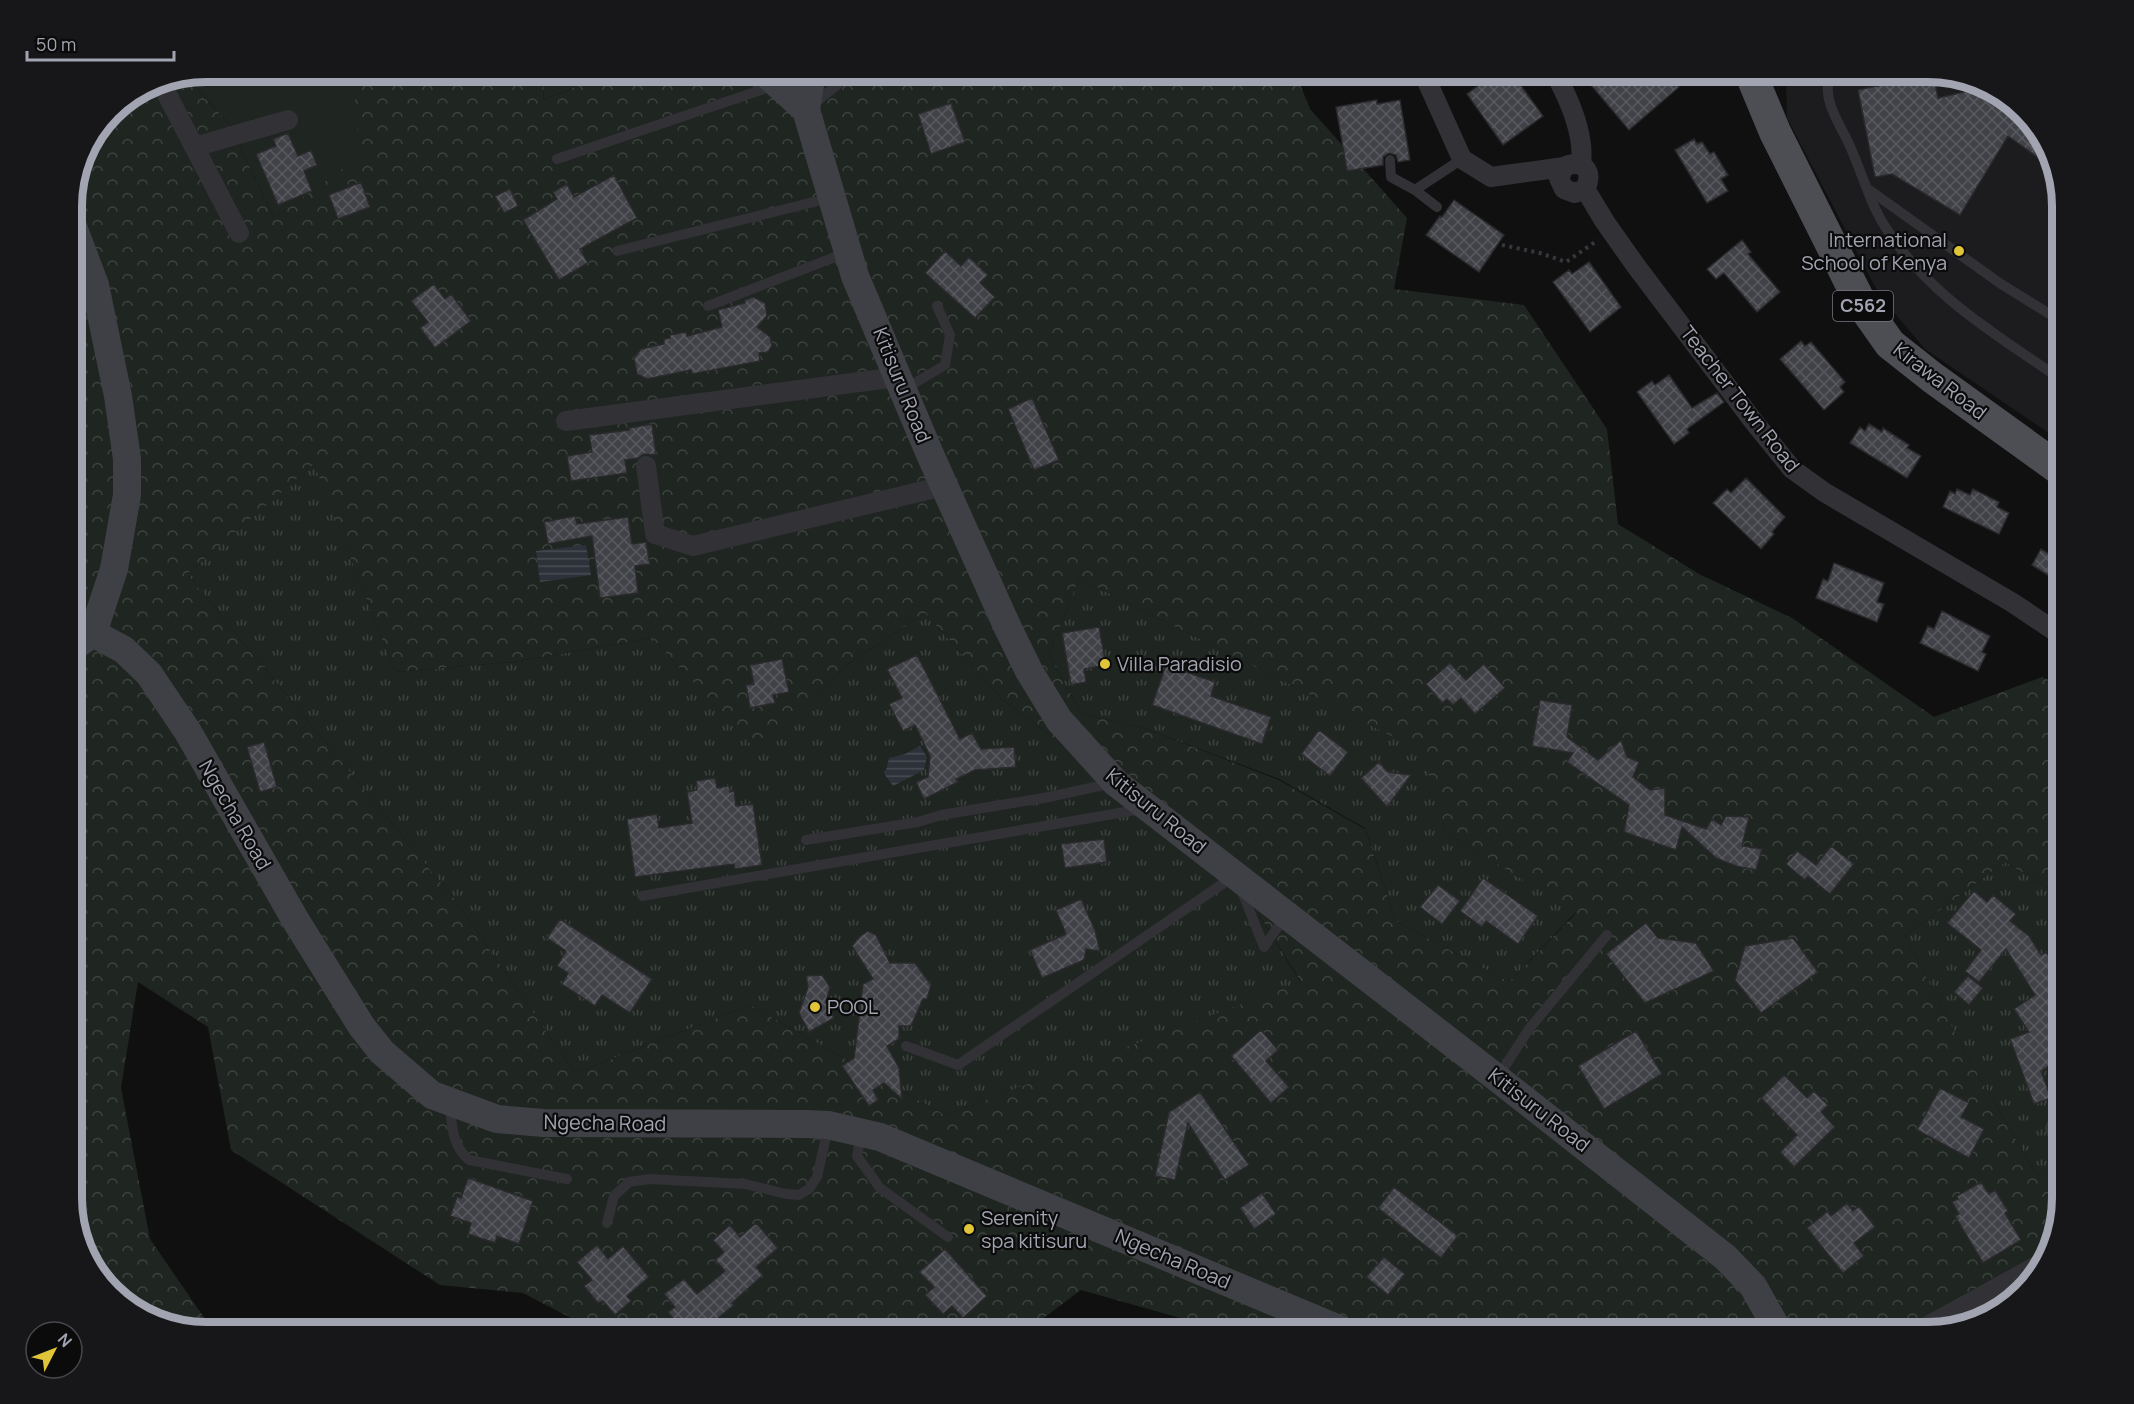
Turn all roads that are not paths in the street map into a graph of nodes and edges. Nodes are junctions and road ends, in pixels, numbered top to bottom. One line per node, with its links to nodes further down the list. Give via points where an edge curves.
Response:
1 (757, 83): 13 (lane)
2 (776, 83): 10 (main road)
3 (810, 83): 10 (main road)
4 (839, 83): 10 (lane)
5 (1428, 83): 14 (street)
6 (1560, 83): 16 (street, via 1570,104 1583,151)
7 (1755, 83): 31 (main road, Kirawa Road / C562, via 1775,132 1859,300 1890,344)
8 (1828, 83): 17 (lane, via 1828,99)
9 (165, 90): 12 (street)
10 (806, 110): 19 (main road, Kitisuru Road)
11 (288, 120): 12 (street)
12 (194, 147): 21 (street)
13 (557, 159)
14 (1462, 159): 16 (street, via 1491,177); 18 (lane)
15 (1389, 160): 18 (lane, via 1391,177)
16 (1573, 166): 34 (street, Teacher Town Road, via 1560,178 1564,189 1575,193 1585,189 1611,231 1792,469)
17 (1865, 186): 27 (lane, via 2001,284); 28 (lane, via 1885,227 1911,264 1979,323)
18 (1415, 190): 20 (lane)
19 (832, 197): 23 (lane); 24 (main road, Kitisuru Road)
20 (1437, 207)
21 (239, 233)
22 (83, 251): 35 (main road, via 97,295 127,459 127,495 114,569)
23 (617, 251)
24 (848, 252): 25 (lane); 29 (main road, Kitisuru Road)
25 (708, 306)
26 (937, 306): 29 (lane, via 950,335 945,365)
27 (2052, 316)
28 (2052, 373)
29 (900, 383): 30 (street); 33 (main road, Kitisuru Road)
30 (566, 421)
31 (2052, 464)
32 (646, 466): 33 (street, via 655,534 693,546)
33 (944, 486): 36 (main road, Kitisuru Road, via 1006,626 1042,695 1059,720)
34 (2052, 629)
35 (83, 641): 45 (main road, Ngecha Road, via 124,650 149,674 362,1027 405,1073 432,1095)
36 (1116, 783): 37 (main road, Kitisuru Road); 38 (lane)
37 (1148, 808): 39 (main road, Kitisuru Road); 40 (lane)
38 (806, 840)
39 (1235, 876): 41 (main road, Kitisuru Road); 41 (lane, via 1264,947); 43 (lane, via 958,1065)
40 (642, 896)
41 (1286, 915): 44 (main road, Kitisuru Road)
42 (1607, 935): 44 (lane, via 1529,1029)
43 (906, 1046)
44 (1497, 1077): 54 (main road, Kitisuru Road, via 1725,1257 1753,1286)
45 (450, 1102): 46 (main road, Ngecha Road, via 497,1119 544,1123); 48 (lane, via 454,1138 469,1160)
46 (828, 1125): 47 (main road, Ngecha Road); 49 (lane, via 817,1177 809,1189 799,1194 745,1184 639,1180 629,1182 614,1196)
47 (861, 1133): 50 (lane, via 857,1156 880,1188); 53 (main road, Ngecha Road, via 880,1137)
48 (567, 1179)
49 (607, 1223)
50 (948, 1237)
51 (2027, 1271): 52 (street)
52 (1937, 1321)
53 (1322, 1322)
54 (1773, 1322)

